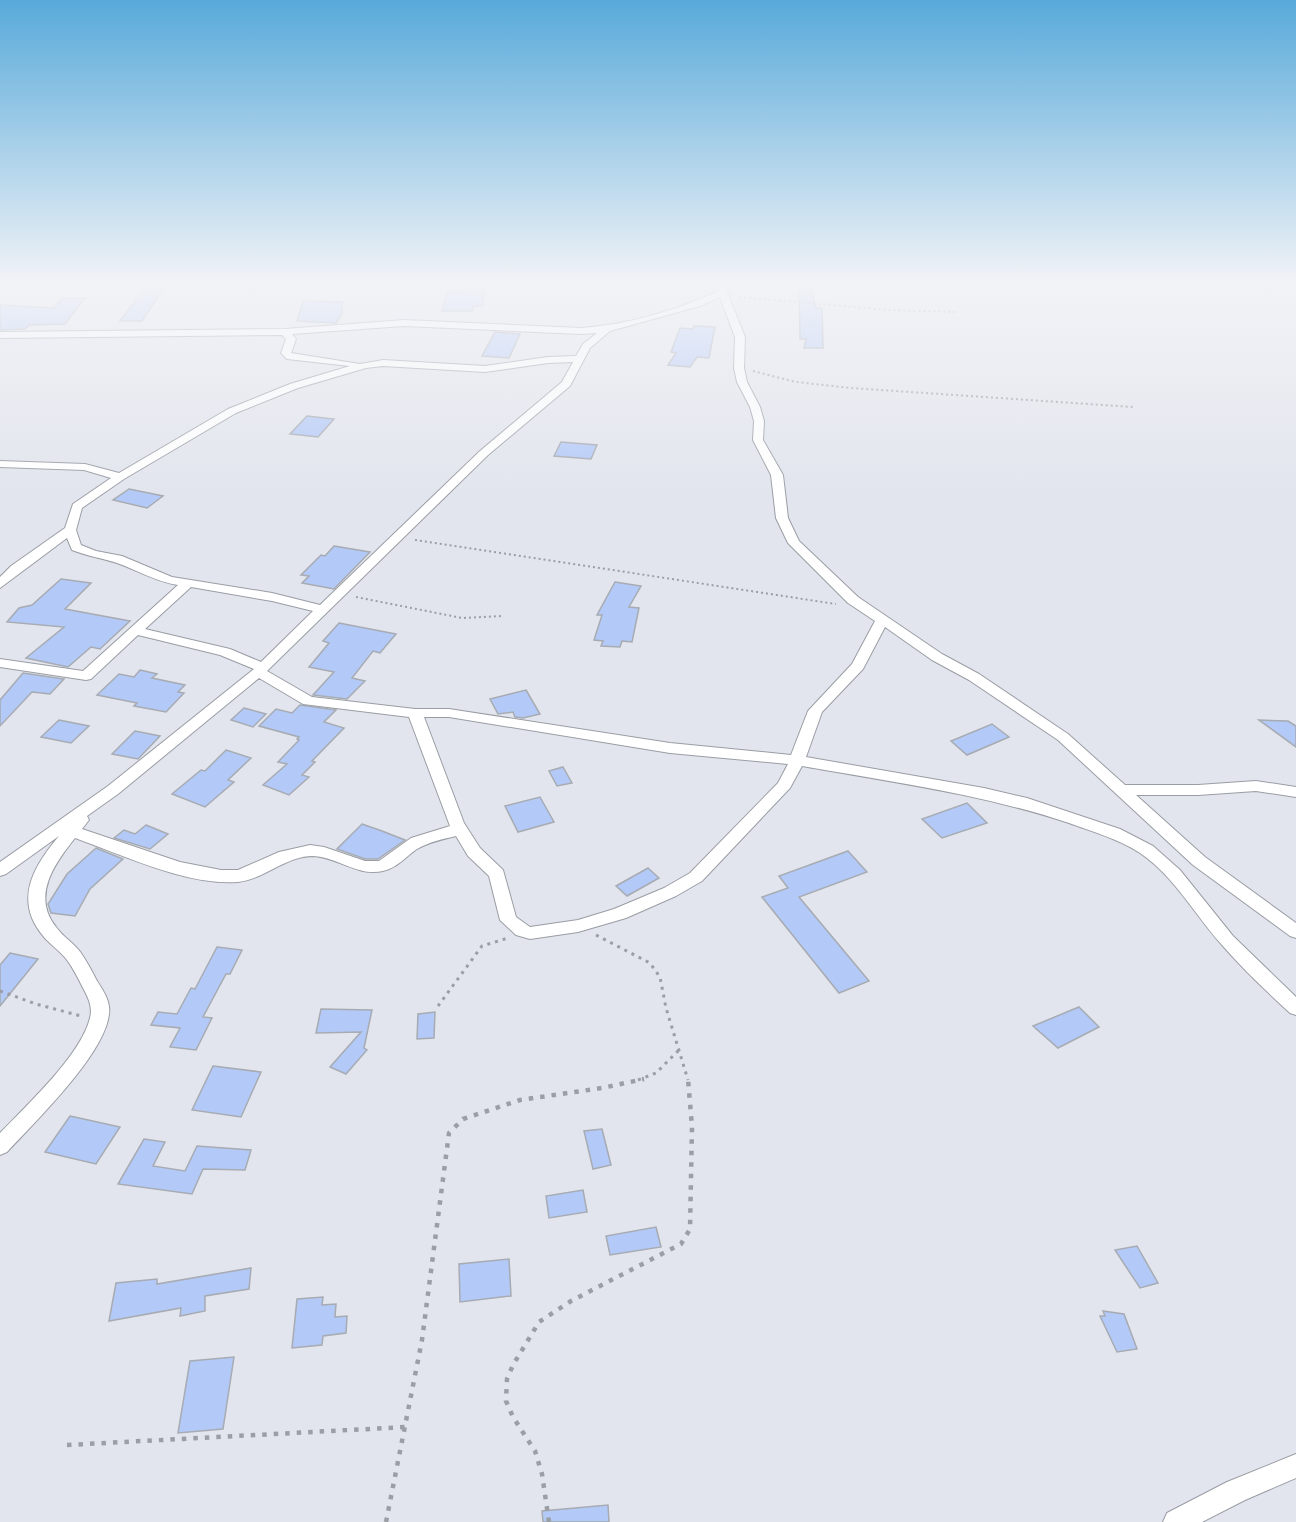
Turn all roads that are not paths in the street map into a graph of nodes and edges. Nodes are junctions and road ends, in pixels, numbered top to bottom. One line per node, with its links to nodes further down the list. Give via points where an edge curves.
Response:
1 (287, 354): 5 (street)
2 (581, 354): 4 (street)
3 (740, 354): 12 (street, via 742,382 759,421 758,440 774,466 782,518 794,543 853,600)
4 (579, 358): 5 (street, via 485,369); 11 (street, via 566,384 484,453)
5 (365, 365): 7 (street, via 294,386 232,411)
6 (1, 464): 7 (street, via 85,467)
7 (120, 477): 8 (street, via 77,506)
8 (70, 530): 9 (street); 10 (street, via 76,547)
9 (0, 584)
10 (187, 584): 11 (street, via 272,597); 13 (street)
11 (323, 610): 15 (street)
12 (882, 620): 17 (street, via 858,666 815,711); 18 (street, via 1063,737)
13 (137, 631): 14 (street, via 86,676); 15 (street, via 225,652)
14 (0, 663)
15 (260, 669): 16 (street, via 308,701); 20 (street)
16 (415, 713): 17 (street, via 449,713 670,748); 21 (street)
17 (797, 760): 21 (street, via 785,785 767,807 696,877 620,914 579,926 522,931 504,907 497,874 474,852); 25 (street, via 984,793 1114,833 1147,850 1174,873 1227,940)
18 (1123, 790): 19 (street, via 1256,786); 24 (street, via 1199,861)
19 (1296, 792)
20 (92, 805): 22 (street); 23 (street)
21 (459, 829): 22 (street, via 416,843 377,867 309,851 244,875 222,878)
22 (72, 831): 26 (street, via 39,879 34,899 38,915 73,954 94,992 100,1007 98,1021 79,1056)
23 (0, 870)
24 (1296, 932)
25 (1296, 1008)
26 (0, 1146)
27 (1296, 1466): 28 (street)
28 (1176, 1522)

